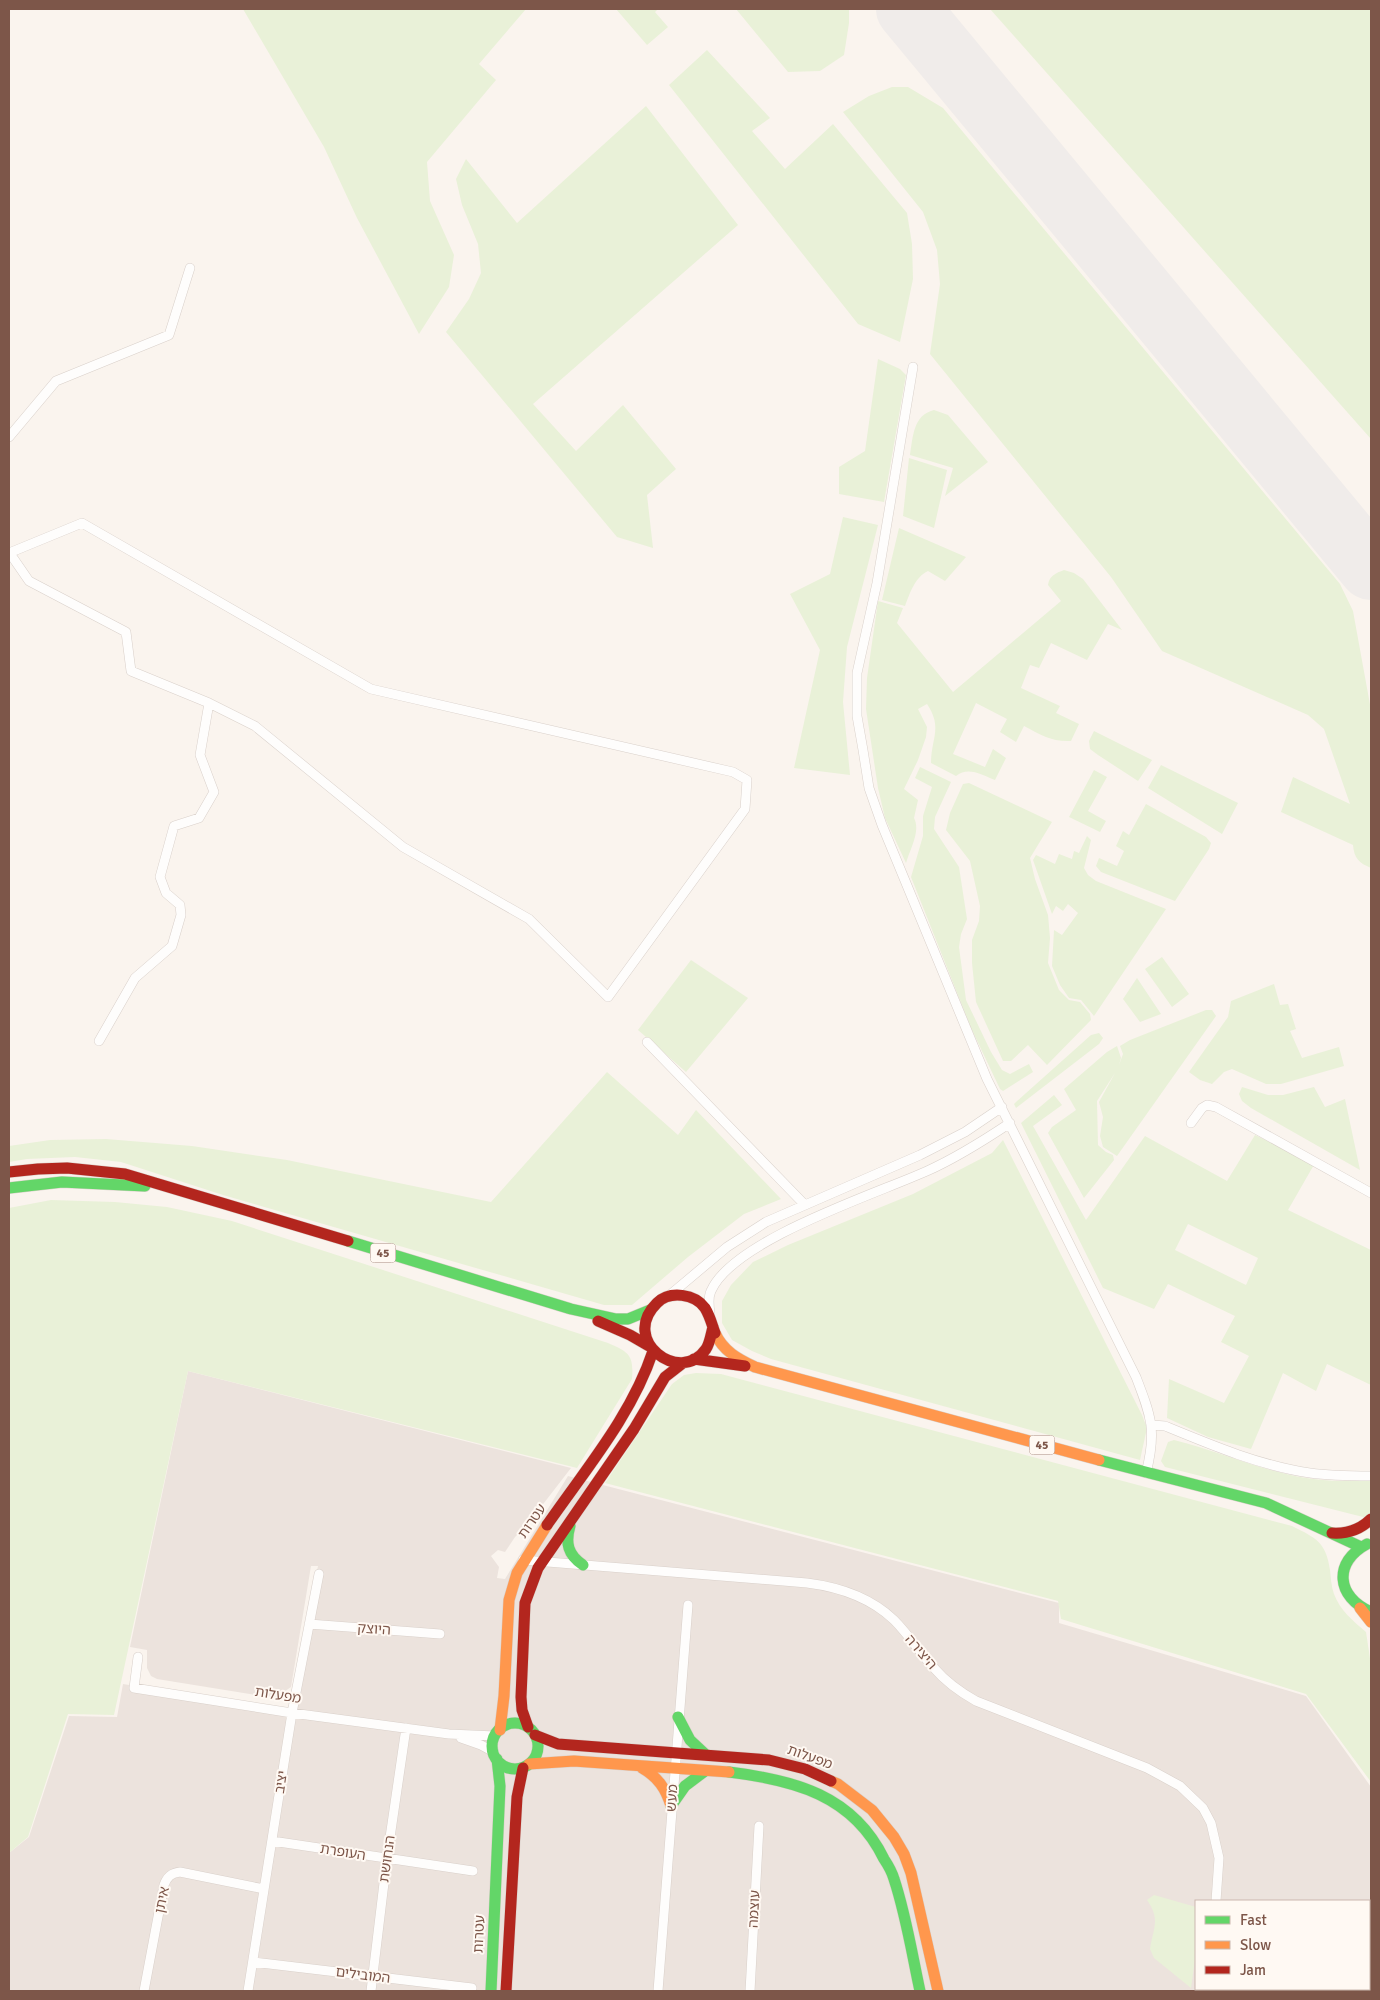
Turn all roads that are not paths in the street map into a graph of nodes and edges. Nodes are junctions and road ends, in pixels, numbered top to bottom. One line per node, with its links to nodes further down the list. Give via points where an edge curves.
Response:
1 (190, 268): 3 (street, via 169,335 56,381)
2 (913, 367): 8 (street, via 877,583 857,673 857,716 869,788 882,825 987,1079)
3 (9, 437)
4 (9, 553): 5 (street, via 30,581 126,632 131,671); 5 (street, via 82,523 371,689 733,772 747,780 745,809 608,997 529,919 403,847 254,726)
5 (209, 703): 6 (street, via 200,755 214,792 199,818 174,826 160,876 166,893 180,905 181,915 172,946 135,978)
6 (99, 1041)
7 (647, 1042): 15 (street)
8 (1002, 1107): 10 (street); 15 (street, via 965,1132 920,1155)
9 (1191, 1123): 13 (street, via 1202,1108 1208,1105 1216,1107)
10 (1010, 1124): 19 (street, via 935,1167 757,1247 715,1283 710,1292); 23 (street, via 1136,1378)
11 (9, 1172): 14 (main road, 45, via 55,1167 90,1169 125,1174)
12 (9, 1188): 14 (main road, 45, via 62,1182 138,1186)
13 (1371, 1193)
14 (195, 1196): 17 (main road, 45)
15 (804, 1204): 16 (street, via 747,1232)
16 (668, 1296): 18 (main road, 45); 19 (main road, 45, via 688,1296 705,1307)
17 (571, 1309): 18 (main road, 45, via 616,1319 628,1319); 20 (main road, 45)
18 (650, 1310): 20 (main road, via 644,1328)
19 (711, 1321): 21 (main road, via 708,1346); 22 (main road, 45, via 717,1339 729,1353)
20 (651, 1349): 21 (main road, 45, via 666,1361); 30 (main road, עטרות, via 644,1375 620,1420)
21 (689, 1361): 22 (main road, 45, via 726,1362); 26 (main road, via 665,1377 634,1429)
22 (771, 1372): 24 (main road, 45)
23 (1152, 1424): 24 (street); 25 (street, via 1286,1469 1334,1476)
24 (1146, 1473): 28 (main road, 45, via 1266,1502)
25 (1371, 1476)
26 (571, 1520): 31 (main road); 33 (main road, via 566,1544 574,1559)
27 (1371, 1521): 28 (main road, via 1356,1531 1340,1534); 29 (street)
28 (1325, 1531): 29 (main road, 45); 32 (main road, 45, via 1338,1545)
29 (1366, 1545): 32 (main road, via 1354,1552)
30 (523, 1560): 31 (street, היצירה); 46 (main road, עטרות, via 509,1600 504,1696)
31 (542, 1562): 33 (street, היצירה); 45 (main road, via 525,1603 521,1697 522,1710)
32 (1346, 1563): 36 (main road, via 1342,1578 1344,1588)
33 (583, 1566): 61 (street, היצירה, via 807,1583 840,1589 871,1602 894,1620 934,1668 963,1694 1147,1768 1192,1796 1211,1822 1217,1841)
34 (319, 1574): 39 (street, יציב)
35 (688, 1605): 43 (street, מעש)
36 (1360, 1608): 37 (main road); 38 (main road)
37 (1371, 1612)
38 (1371, 1622)
39 (309, 1624): 40 (street, היוצק); 42 (street, יציב)
40 (440, 1634)
41 (138, 1657): 42 (street, מפעלות, via 134,1688)
42 (292, 1713): 44 (street, מפעלות); 57 (street, יציב)
43 (678, 1717): 48 (street, מעש); 49 (main road, via 690,1740)
44 (406, 1728): 47 (street, מפעלות); 58 (street, הנחושת)
45 (531, 1731): 46 (main road, via 510,1724); 48 (main road, מפעלות, via 558,1744); 51 (main road, via 538,1741 537,1754)
46 (498, 1733): 47 (street, מפעלות); 50 (main road)
47 (449, 1734): 50 (street, מפעלות, via 481,1745)
48 (675, 1752): 49 (main road, מפעלות); 53 (street, מעש)
49 (705, 1754): 73 (main road, מפעלות, via 769,1760 805,1769 838,1784 872,1810 894,1837 911,1873)
50 (495, 1756): 51 (main road, via 511,1769); 68 (main road, עטרות, via 500,1786)
51 (526, 1766): 52 (main road, via 563,1762); 69 (main road, via 519,1780 515,1822)
52 (636, 1766): 53 (main road); 55 (main road, via 660,1781)
53 (674, 1769): 54 (main road); 55 (street, מעש)
54 (706, 1771): 55 (main road, via 686,1784); 72 (main road, via 766,1776 799,1785 830,1799 860,1822 880,1846 891,1870)
55 (671, 1806): 70 (street, מעש)
56 (759, 1826): 71 (street, עוצמה)
57 (272, 1841): 58 (street, העופרת); 60 (street, יציב)
58 (387, 1858): 59 (street, העופרת); 63 (street, הנחושת)
59 (473, 1871)
60 (264, 1889): 62 (street, יציב); 65 (street, איתן, via 180,1872 167,1878)
61 (1216, 1900)
62 (253, 1962): 63 (street, המובילים); 66 (street, יציב)
63 (373, 1976): 64 (street, המובילים); 67 (street, הנחושת)
64 (472, 1988)
65 (144, 1991)
66 (248, 1991)
67 (371, 1991)
68 (491, 1991)
69 (506, 1991)
70 (658, 1991)
71 (750, 1991)
72 (920, 1991)
73 (938, 1991)

